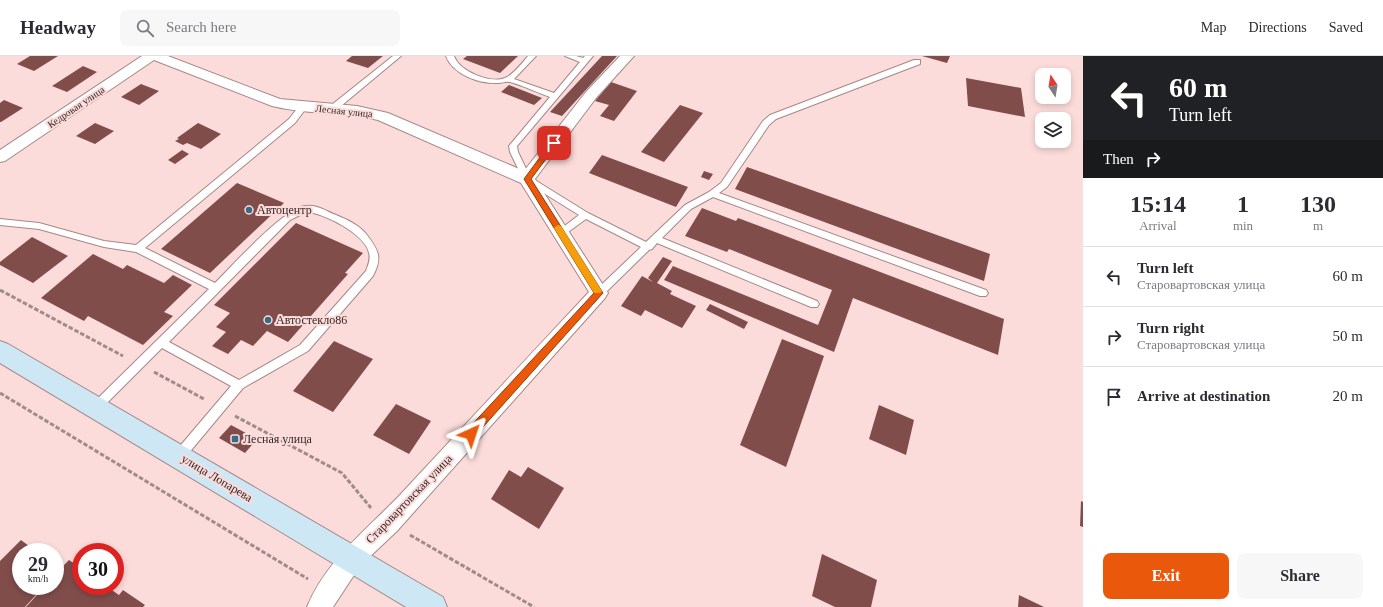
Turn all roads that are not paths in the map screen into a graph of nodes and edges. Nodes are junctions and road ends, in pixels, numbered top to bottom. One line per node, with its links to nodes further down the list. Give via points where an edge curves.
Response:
1 (151, 56): 14 (street, Кедровая улица)
2 (156, 56): 12 (street, Лесная улица, via 277,102)
3 (397, 56): 13 (lane)
4 (450, 56): 10 (lane, via 455,66 468,74 492,81)
5 (532, 56): 10 (lane)
6 (569, 56): 8 (lane)
7 (627, 56): 15 (street, via 590,95)
8 (586, 59): 11 (lane)
9 (917, 62): 16 (lane, via 773,117 766,123 724,185)
10 (508, 79): 11 (lane)
11 (554, 96): 15 (lane, via 513,146)
12 (303, 107): 13 (street, Лесная улица); 22 (lane, via 292,121)
13 (332, 109): 15 (street, Лесная улица, via 383,116)
14 (0, 157)
15 (527, 179): 17 (lane); 19 (street)
16 (712, 194): 20 (lane, via 688,207); 25 (lane)
17 (585, 215): 19 (lane); 21 (lane)
18 (0, 222): 22 (lane, via 39,226 104,244)
19 (561, 233): 24 (street)
20 (656, 239): 21 (lane); 26 (lane)
21 (649, 246): 24 (lane)
22 (138, 248): 23 (lane)
23 (217, 288): 27 (lane); 29 (lane, via 287,218 305,209 314,209 352,226 374,251 370,273 304,348)
24 (599, 293): 32 (street, Старовартовская улица, via 389,523)
25 (983, 293)
26 (814, 304)
27 (162, 343): 29 (lane); 30 (lane)
28 (0, 351): 30 (main road, улица Лопарева)
29 (239, 385): 31 (lane)
30 (96, 408): 31 (main road, улица Лопарева)
31 (179, 456): 32 (main road, улица Лопарева)
32 (352, 558): 33 (street, Старовартовская улица); 34 (main road, улица Лопарева)
33 (323, 599)
34 (433, 607)

